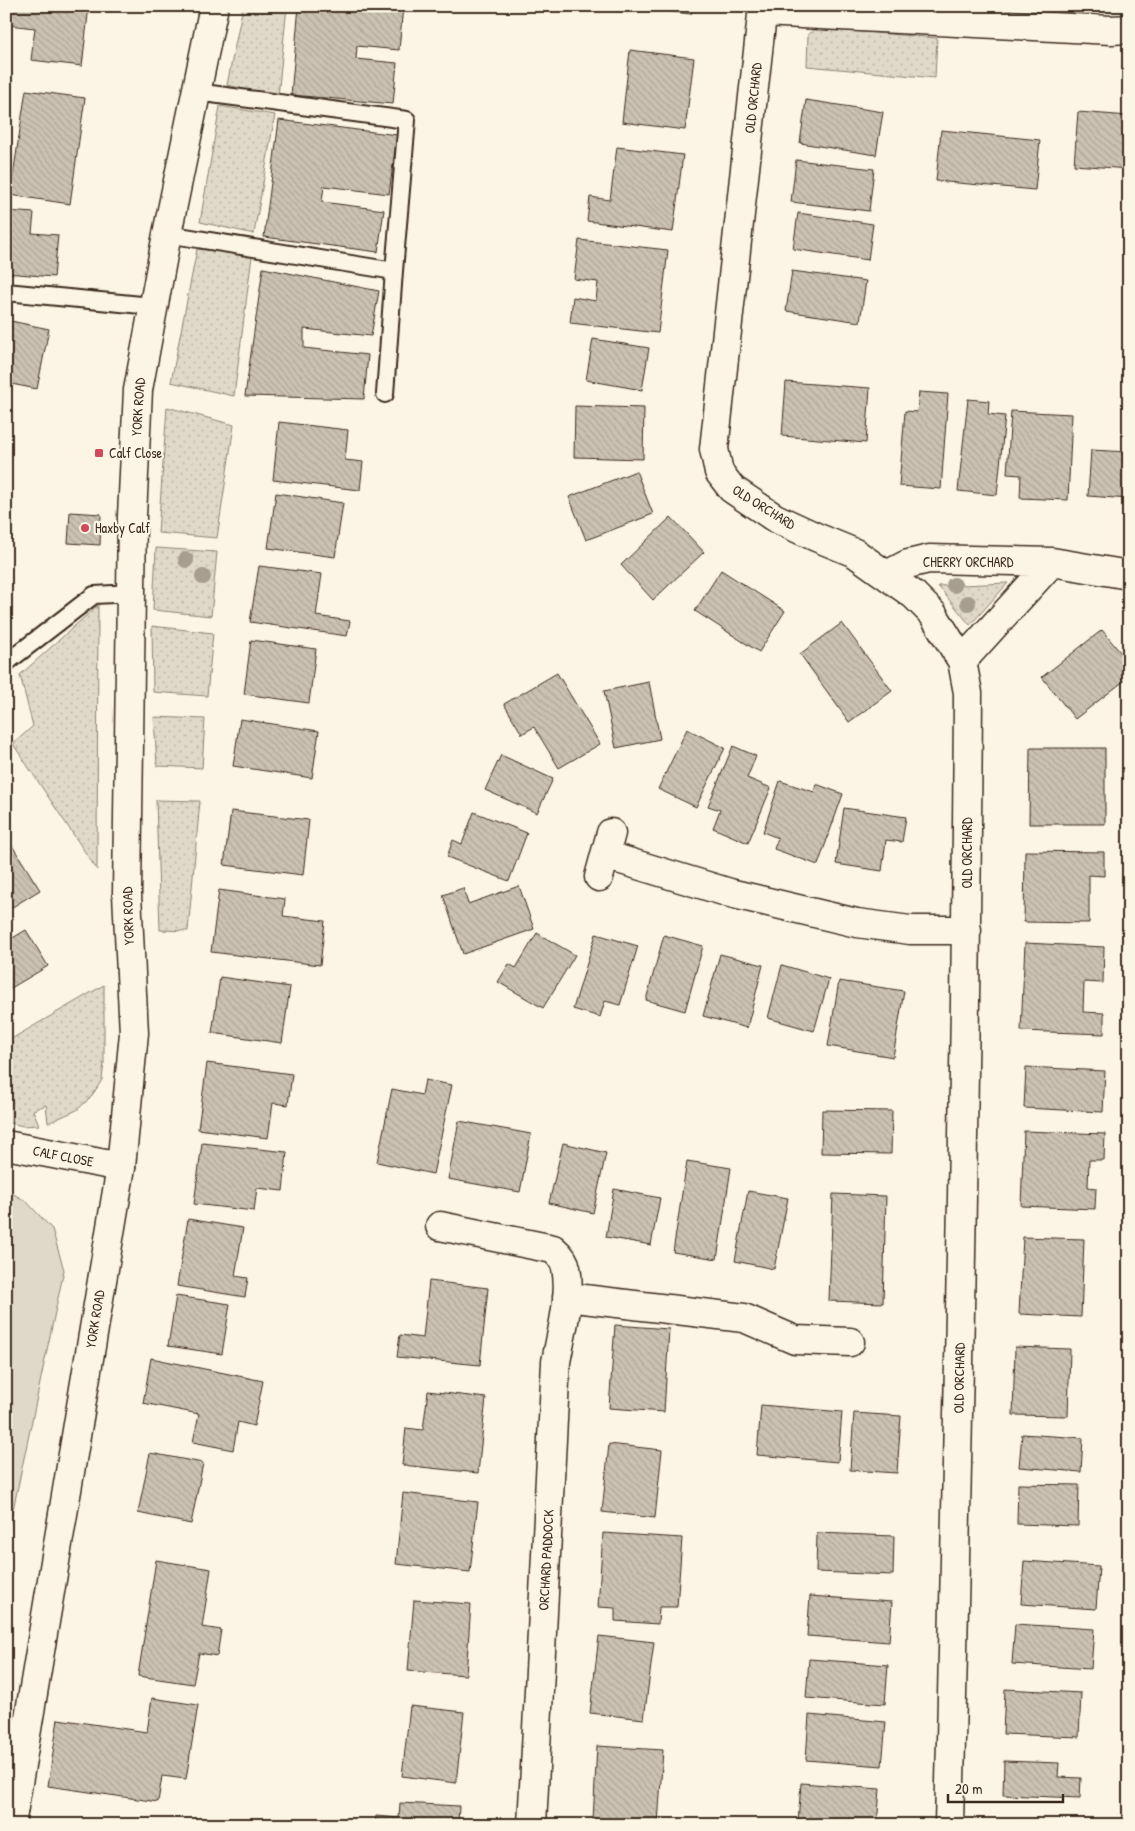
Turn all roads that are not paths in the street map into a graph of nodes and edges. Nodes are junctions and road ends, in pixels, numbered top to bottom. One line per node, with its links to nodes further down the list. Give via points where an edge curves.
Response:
1 (214, 6): 4 (street, YORK ROAD)
2 (763, 9): 3 (street); 11 (street, OLD ORCHARD, via 714,449 719,472 732,489 775,518 855,553)
3 (1129, 29)
4 (196, 92): 5 (street, YORK ROAD); 6 (lane, via 408,120)
5 (167, 234): 6 (lane); 8 (street, YORK ROAD)
6 (394, 271): 9 (lane)
7 (6, 292): 8 (lane)
8 (152, 306): 13 (street, YORK ROAD, via 138,390)
9 (385, 394)
10 (1052, 562): 11 (street, CHERRY ORCHARD, via 930,559 908,564); 12 (street, CHERRY ORCHARD); 14 (street)
11 (888, 575): 14 (street, OLD ORCHARD, via 933,614)
12 (1129, 575)
13 (132, 593): 15 (lane, via 94,595); 19 (street, YORK ROAD, via 127,894 134,1033)
14 (962, 661): 17 (street, OLD ORCHARD, via 968,693)
15 (6, 663)
16 (605, 855): 17 (street, via 730,893 857,923 910,930)
17 (967, 930): 25 (street, OLD ORCHARD)
18 (6, 1145): 19 (street, CALF CLOSE)
19 (120, 1167): 23 (street, YORK ROAD)
20 (440, 1226): 21 (street, ORCHARD PADDOCK, via 553,1249 566,1268)
21 (567, 1297): 22 (street, via 744,1318 795,1340); 24 (street, ORCHARD PADDOCK, via 556,1362)
22 (850, 1342)
23 (11, 1825)
24 (532, 1825)
25 (949, 1825)

